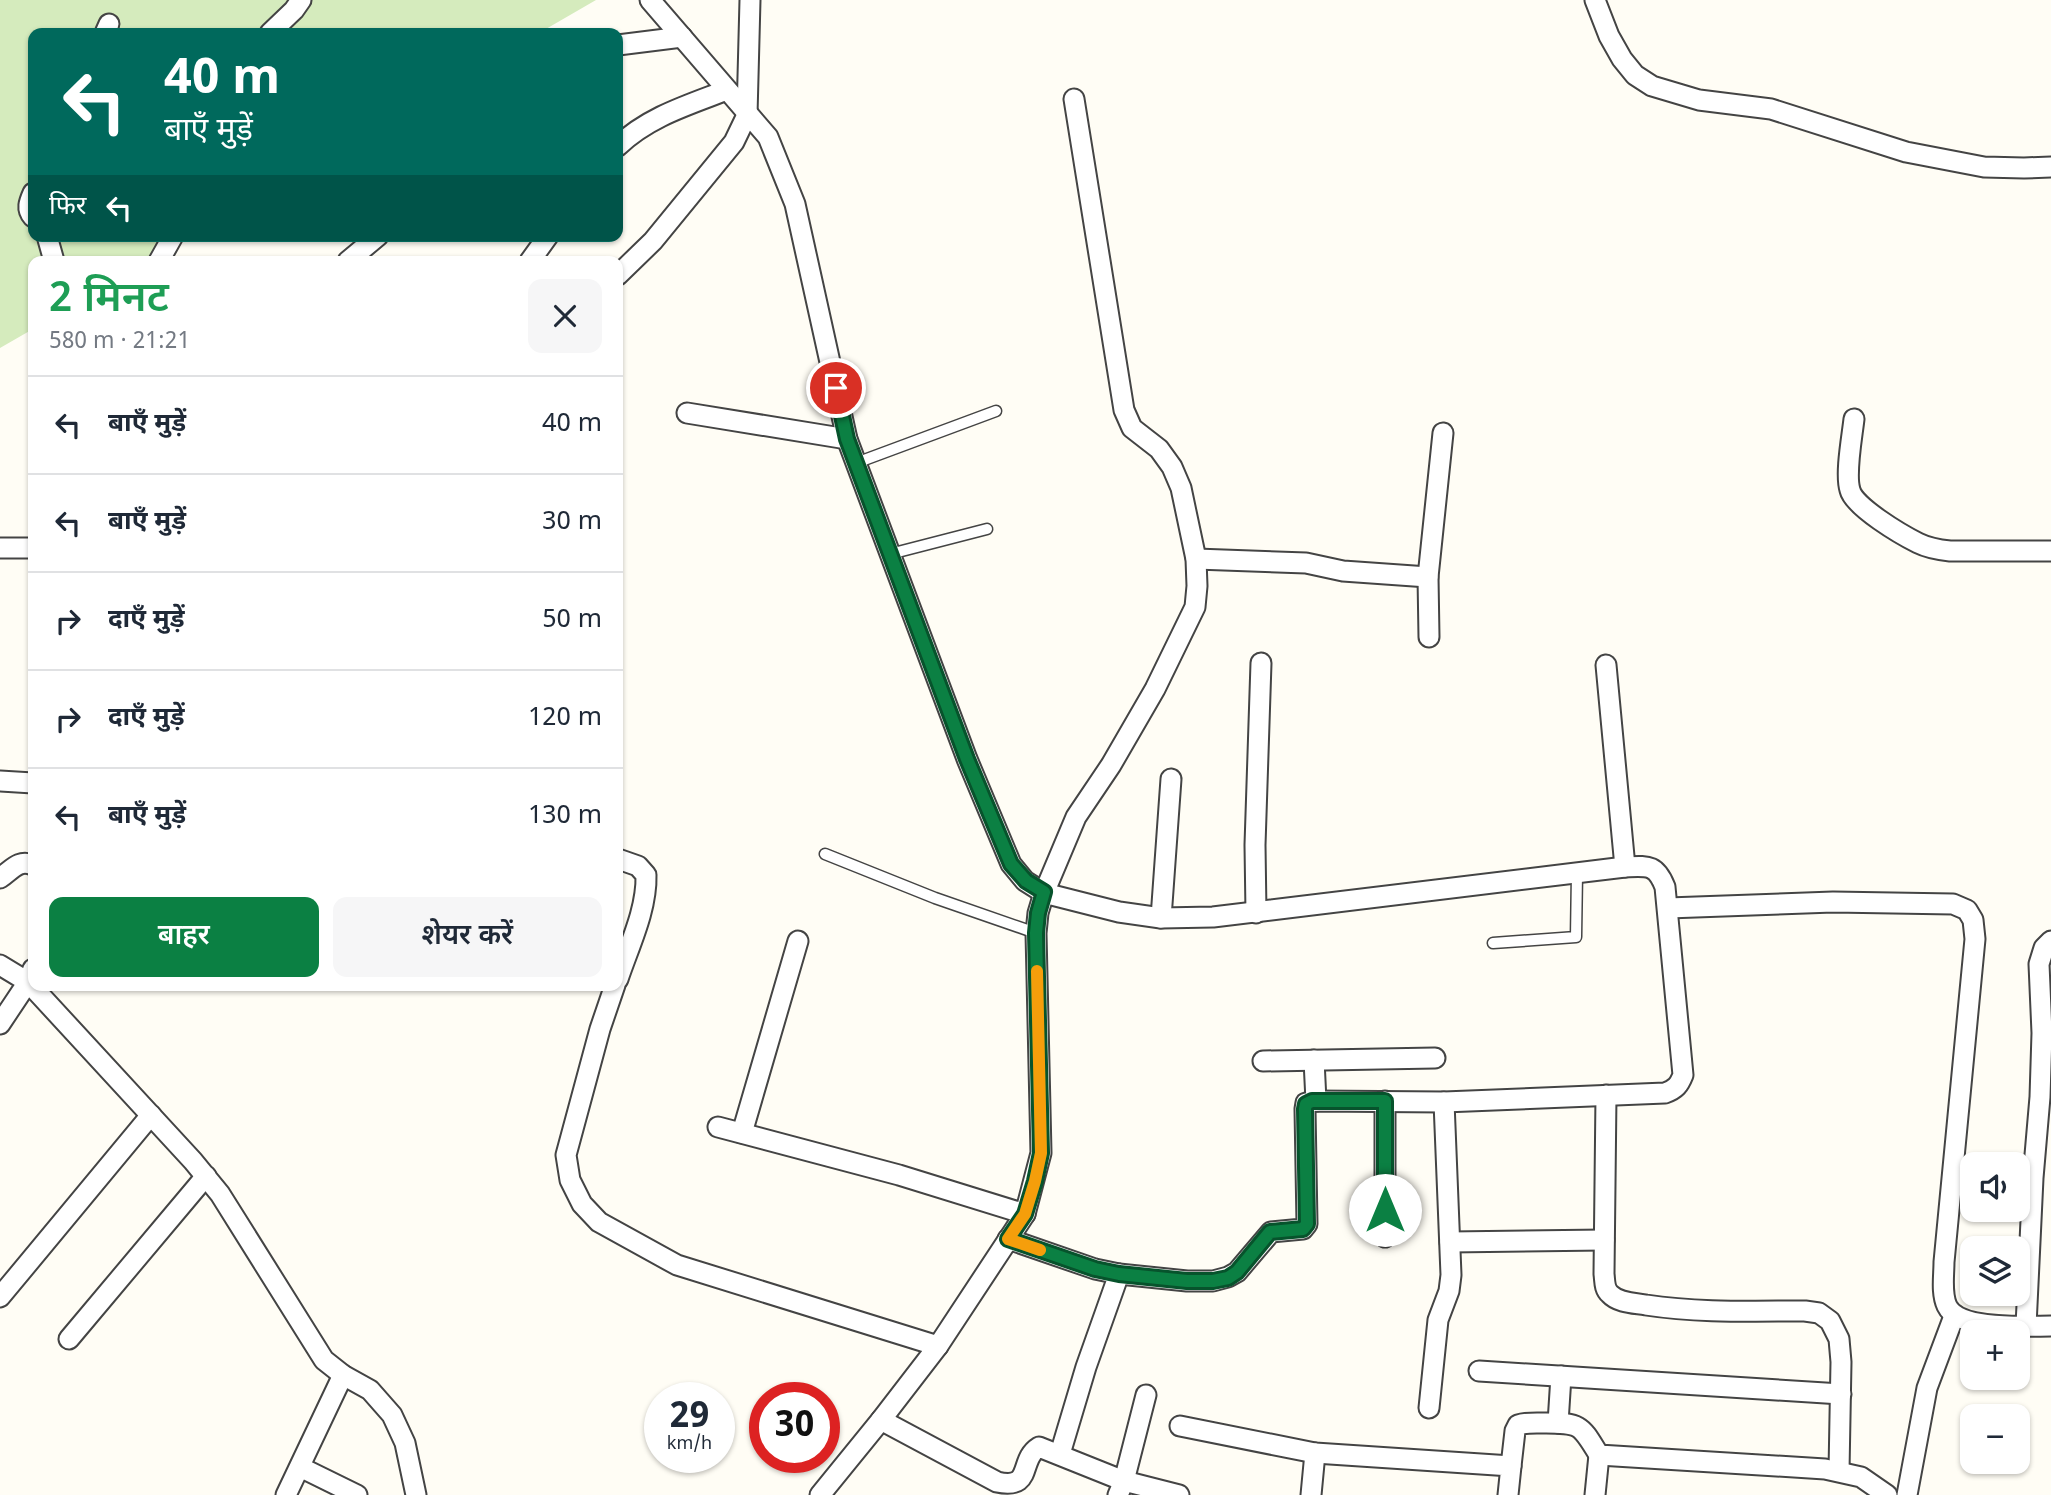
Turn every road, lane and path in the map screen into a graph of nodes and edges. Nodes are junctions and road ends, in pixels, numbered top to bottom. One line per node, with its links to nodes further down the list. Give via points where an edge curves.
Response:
1 (301, 0): 5 (street)
2 (650, 0): 6 (street)
3 (750, 0): 10 (street)
4 (1595, 0): 12 (street, via 1622,59 1652,86 1699,100 1771,109 1906,152 1984,167)
5 (275, 28)
6 (682, 37): 7 (street); 8 (street)
7 (623, 44)
8 (727, 90): 10 (street); 11 (street, via 647,123)
9 (1074, 99): 27 (street, via 1124,410 1132,428 1159,449 1172,467)
10 (747, 114): 15 (street, via 734,142 653,241); 20 (street, via 768,137 795,204)
11 (623, 142)
12 (2051, 167)
13 (371, 242): 14 (street)
14 (354, 256)
15 (623, 270)
16 (996, 411): 21 (lane)
17 (687, 413): 20 (street)
18 (1854, 419): 25 (street, via 1848,483 1850,494 1866,510 1919,544 1935,549)
19 (1443, 433): 28 (street)
20 (847, 439): 21 (street)
21 (856, 463): 26 (street)
22 (987, 529): 26 (lane)
23 (0, 548): 24 (street)
24 (28, 548)
25 (2051, 551)
26 (890, 554): 41 (street, via 1011,864)
27 (1196, 559): 28 (street, via 1306,563 1343,571); 41 (street, via 1195,607 1185,630 1156,689 1076,817)
28 (1428, 577): 29 (street)
29 (1429, 637)
30 (1261, 663): 43 (street)
31 (1606, 665): 38 (street)
32 (1171, 779): 44 (street)
33 (0, 781): 34 (street)
34 (28, 783)
35 (825, 855): 45 (lane)
36 (623, 861): 50 (street, via 638,866 646,875 647,887)
37 (28, 863): 40 (street, via 17,864)
38 (1625, 867): 39 (street); 42 (street, via 1650,866 1660,873)
39 (1577, 873): 43 (street); 48 (lane, via 1576,937)
40 (0, 878)
41 (1044, 892): 44 (street); 45 (street)
42 (1668, 908): 59 (street, via 1683,1074 1679,1085 1665,1093); 74 (street, via 1833,902 1953,904 1967,910 1975,939 1944,1262 1944,1291)
43 (1256, 913): 44 (street)
44 (1161, 918)
45 (1036, 933): 67 (street, via 1041,1153)
46 (797, 941): 65 (street)
47 (2051, 941): 76 (street, via 2043,948 2039,964 2040,1097)
48 (1493, 943)
49 (0, 965): 51 (street)
50 (623, 965)
51 (28, 975)
52 (28, 979): 55 (street)
53 (43, 991): 63 (street)
54 (613, 991): 80 (street, via 566,1155 570,1180 582,1204 599,1222 677,1265)
55 (0, 1024)
56 (1436, 1058): 57 (street)
57 (1314, 1060): 58 (street); 60 (street)
58 (1262, 1061)
59 (1606, 1095): 62 (street); 70 (street)
60 (1316, 1101): 61 (street); 72 (street, via 1305,1109 1307,1224 1303,1229 1270,1232 1228,1278 1187,1281)
61 (1385, 1101): 62 (street); 68 (street)
62 (1444, 1102): 71 (street)
63 (151, 1115): 66 (street); 73 (street)
64 (718, 1126): 65 (street)
65 (742, 1133): 67 (street)
66 (206, 1177): 79 (street); 82 (street, via 324,1360)
67 (1025, 1214): 69 (street)
68 (1385, 1237)
69 (1008, 1239): 72 (street); 80 (street)
70 (1604, 1240): 71 (street); 84 (street, via 1605,1288 1621,1301 1682,1310 1819,1313 1830,1321 1839,1339)
71 (1450, 1242): 86 (street, via 1449,1291 1438,1320)
72 (1119, 1274): 91 (street)
73 (0, 1297)
74 (1954, 1316): 75 (street); 106 (street, via 1927,1388)
75 (1964, 1320)
76 (2026, 1320)
77 (2030, 1326): 78 (street)
78 (2051, 1326)
79 (69, 1339)
80 (938, 1346): 87 (street)
81 (1479, 1371): 83 (street)
82 (343, 1375): 94 (street); 99 (street, via 370,1390 392,1415 405,1443)
83 (1561, 1376): 84 (street); 88 (street)
84 (1841, 1394): 95 (street)
85 (1146, 1395): 96 (street)
86 (1429, 1408)
87 (881, 1420): 91 (street, via 1007,1485 1023,1477 1032,1451 1039,1447); 100 (street)
88 (1558, 1423): 92 (street, via 1576,1425); 93 (street, via 1518,1425)
89 (1180, 1426): 90 (street)
90 (1315, 1453): 93 (street); 102 (street)
91 (1060, 1454): 96 (street)
92 (1599, 1455): 95 (street); 104 (street)
93 (1511, 1466): 103 (street)
94 (300, 1467): 97 (street); 98 (street)
95 (1839, 1471): 105 (street, via 1861,1477)
96 (1121, 1488): 101 (street)
97 (286, 1495)
98 (357, 1495)
99 (416, 1495)
100 (820, 1495)
101 (1179, 1495)
102 (1311, 1495)
103 (1508, 1495)
104 (1595, 1495)
105 (1887, 1495)
106 (1907, 1495)

